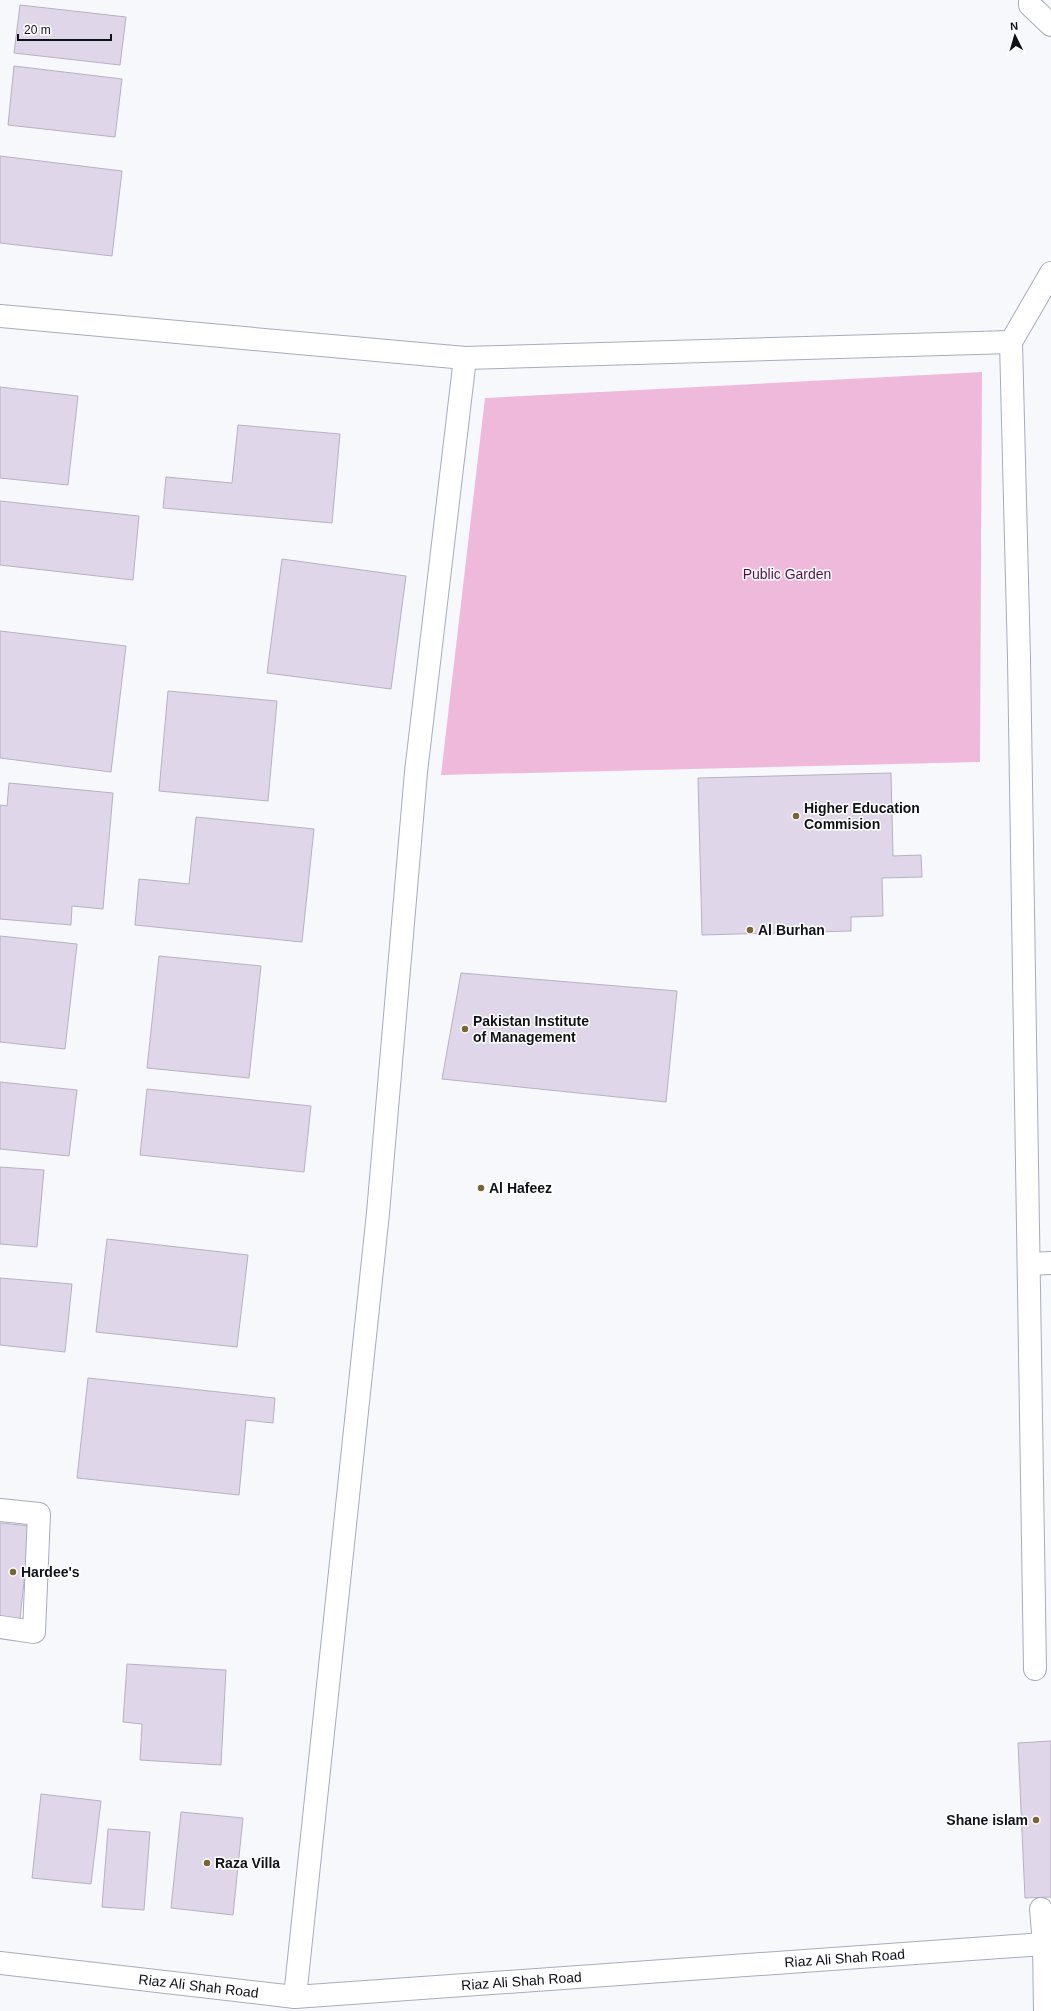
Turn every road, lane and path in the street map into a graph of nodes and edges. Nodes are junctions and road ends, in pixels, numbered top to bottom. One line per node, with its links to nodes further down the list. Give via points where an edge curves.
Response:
1 (1030, 0): 2 (street, via 1030,5)
2 (1051, 26)
3 (1051, 273): 5 (street)
4 (0, 316): 6 (street)
5 (1011, 342): 6 (street); 8 (street, via 1020,666)
6 (465, 358): 15 (street, via 416,772 378,1213)
7 (1051, 1263): 8 (street)
8 (1029, 1264): 11 (street)
9 (0, 1510): 10 (street, via 39,1514 34,1632)
10 (0, 1628)
11 (1035, 1669)
12 (1041, 1909): 13 (street)
13 (1044, 1944): 15 (street, Riaz Ali Shah Road); 16 (street)
14 (0, 1963): 15 (street, Riaz Ali Shah Road)
15 (295, 1997)
16 (1046, 2011)

